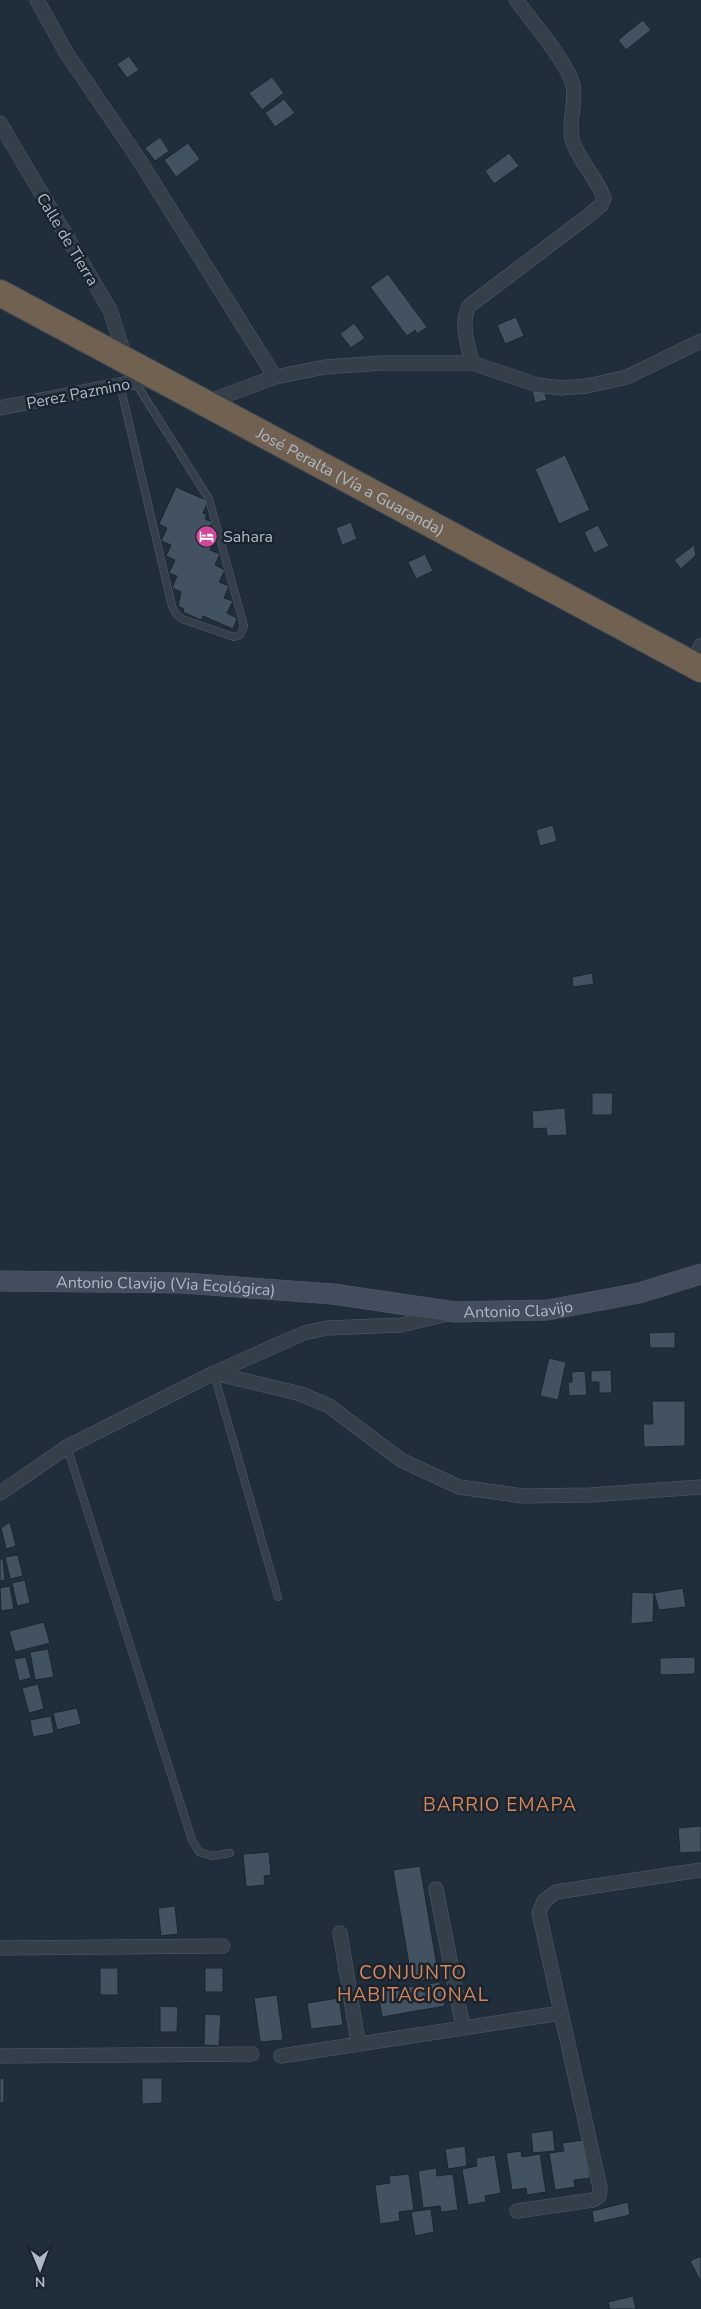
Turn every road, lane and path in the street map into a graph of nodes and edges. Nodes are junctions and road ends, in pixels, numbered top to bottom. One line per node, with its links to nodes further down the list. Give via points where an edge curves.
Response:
1 (37, 0): 8 (street, via 67,54 138,158)
2 (516, 0): 6 (street, via 572,84 570,132 604,198 588,216 469,306 464,324)
3 (0, 123): 7 (street, Calle de Tierra, via 110,310)
4 (0, 293): 7 (highway, José Peralta (Vía a Guaranda))
5 (701, 341): 6 (street, via 626,377 587,386 561,388 537,385)
6 (472, 363): 8 (street, via 344,365)
7 (134, 376): 7 (lane, via 172,606 182,619 234,637 240,635 244,626 209,499); 9 (highway, José Peralta (Vía a Guaranda)); 10 (street, Perez Pazmino)
8 (275, 377): 9 (street)
9 (204, 403): 11 (highway, José Peralta (Vía a Guaranda))
10 (0, 408)
11 (698, 659)
12 (701, 1274): 15 (main road, Antonio Clavijo, via 639,1292 548,1310)
13 (0, 1280): 14 (main road, Antonio Clavijo (Via Ecológica), via 183,1283)
14 (333, 1294): 15 (main road, Antonio Clavijo)
15 (455, 1312): 16 (street, via 401,1325 316,1329)
16 (214, 1373): 17 (street); 18 (street, via 302,1394 329,1406 401,1460 460,1487 523,1496); 20 (lane)
17 (67, 1448): 19 (street); 21 (lane, via 192,1840 199,1852 212,1856)
18 (701, 1487)
19 (0, 1493)
20 (278, 1597)
21 (230, 1854)
22 (701, 1870): 27 (street, via 556,1892 544,1901 540,1913)
23 (436, 1889): 28 (street)
24 (340, 1933): 29 (street)
25 (223, 1946): 26 (street)
26 (0, 1948)
27 (561, 2013): 28 (street); 33 (street, via 600,2188 593,2200)
28 (463, 2027): 29 (street)
29 (358, 2042): 32 (street)
30 (252, 2054): 31 (street)
31 (0, 2056)
32 (281, 2056)
33 (517, 2211)

